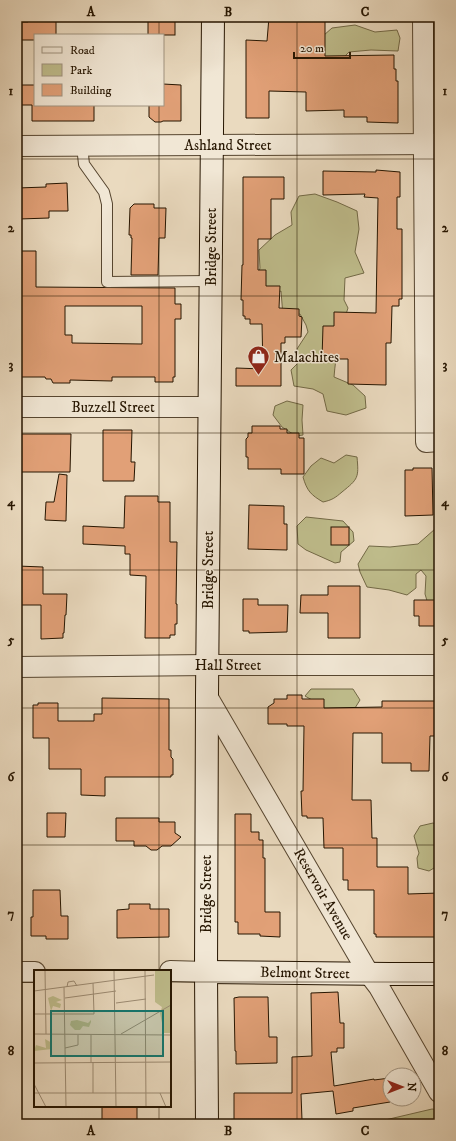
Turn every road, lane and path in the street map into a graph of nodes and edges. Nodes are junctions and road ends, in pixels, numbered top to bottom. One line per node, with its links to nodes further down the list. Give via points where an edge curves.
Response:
1 (213, 17): 4 (main road, Bridge Street)
2 (423, 17): 3 (street)
3 (431, 144): 4 (street, Ashland Street); 10 (street)
4 (211, 145): 6 (street, Ashland Street); 7 (main road, Bridge Street)
5 (17, 146): 6 (street, Ashland Street)
6 (82, 146): 7 (lane, via 84,164 104,192 107,204 107,282)
7 (210, 281): 9 (main road, Bridge Street)
8 (17, 408): 9 (street, Buzzell Street)
9 (209, 408): 11 (main road, Bridge Street)
10 (433, 442)
11 (208, 665): 12 (street, Hall Street); 13 (street, Hall Street); 14 (main road, Bridge Street)
12 (439, 665)
13 (17, 667)
14 (207, 696): 18 (main road, Bridge Street); 20 (street, Reservoir Avenue)
15 (171, 971): 18 (street, Belmont Street)
16 (17, 972): 17 (street)
17 (34, 972)
18 (206, 972): 20 (main road, Belmont Street); 22 (main road, Bridge Street)
19 (439, 974): 20 (main road, Belmont Street)
20 (374, 981): 21 (street, Reservoir Avenue)
21 (439, 1092)
22 (207, 1124)

